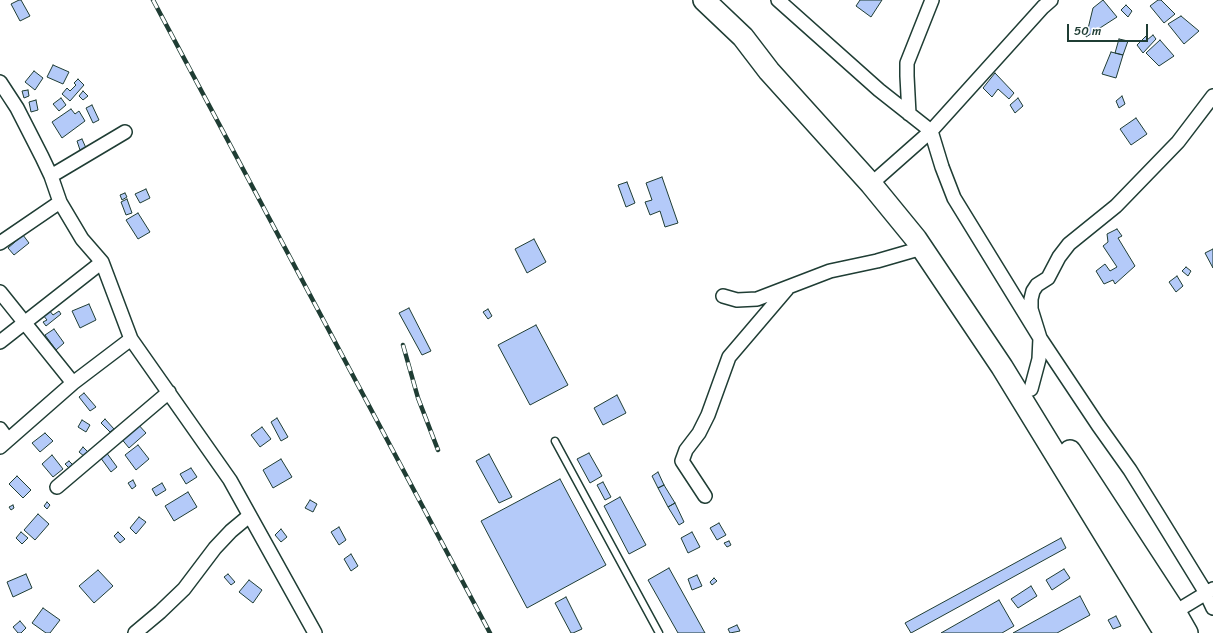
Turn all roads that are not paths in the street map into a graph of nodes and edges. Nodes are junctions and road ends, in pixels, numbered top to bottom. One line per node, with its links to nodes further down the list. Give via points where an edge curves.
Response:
1 (704, 0): 11 (highway, via 743,37 769,71)
2 (778, 0): 7 (street, via 878,90)
3 (932, 0): 7 (street, via 907,63)
4 (1051, 0): 8 (street)
5 (0, 82): 10 (street, via 17,108)
6 (1213, 96): 20 (street, via 1178,142 1116,206 1068,244 1058,257 1048,278 1037,285 1031,299 1031,309)
7 (910, 114): 8 (street)
8 (931, 131): 11 (street); 20 (street, via 954,198)
9 (125, 132): 10 (street)
10 (51, 176): 12 (street)
11 (876, 179): 14 (highway); 24 (highway, via 926,231)
12 (60, 202): 13 (street); 15 (street, via 82,239)
13 (0, 243)
14 (922, 248): 16 (street, via 830,271); 38 (highway, via 1002,367)
15 (102, 262): 19 (street); 21 (street)
16 (787, 289): 18 (street, via 757,299 737,300); 30 (street, via 729,357 708,415 686,450 682,461)
17 (0, 292): 19 (street)
18 (723, 296)
19 (24, 323): 22 (street); 23 (street)
20 (1040, 338): 24 (street, via 1039,359); 32 (street)
21 (131, 339): 23 (street); 25 (street)
22 (0, 342)
23 (73, 383): 28 (street)
24 (1031, 389): 34 (highway)
25 (169, 392): 29 (street); 31 (street, via 230,480)
26 (0, 429): 28 (street)
27 (555, 441): 37 (lane)
28 (4, 444)
29 (57, 487)
30 (705, 496)
31 (250, 516): 35 (street, via 215,548 179,593); 36 (street)
32 (1210, 591): 33 (street); 34 (street)
33 (1213, 608)
34 (1175, 612): 39 (highway)
35 (134, 633)
36 (315, 633)
37 (659, 633)
38 (1165, 633)
39 (1187, 633)

